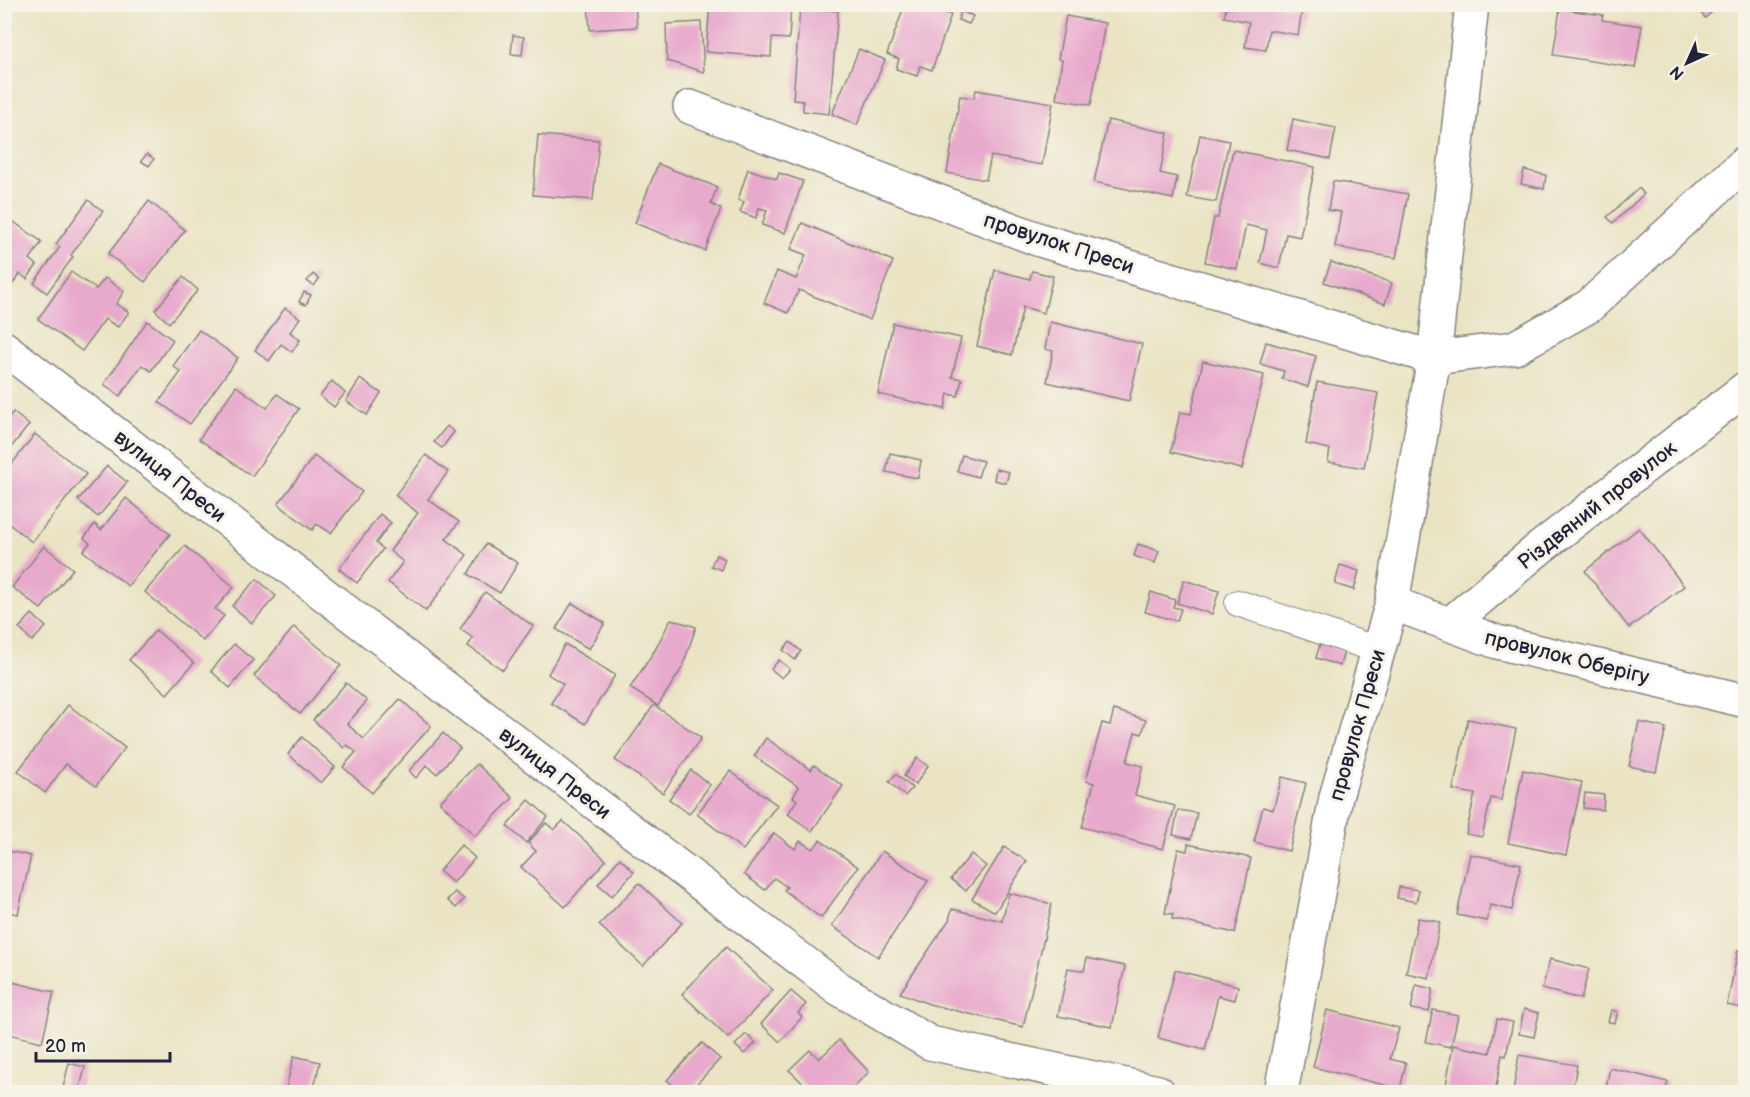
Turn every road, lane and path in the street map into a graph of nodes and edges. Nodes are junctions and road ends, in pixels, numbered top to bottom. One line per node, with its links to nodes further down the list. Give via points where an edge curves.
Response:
1 (1472, 4): 5 (street, провулок Преси)
2 (690, 107): 5 (street, провулок Преси, via 1040,240)
3 (1746, 162): 5 (street, via 1589,306 1514,348)
4 (4, 348): 12 (street, вулиця Преси, via 838,988 930,1043)
5 (1434, 358): 8 (street, провулок Преси)
6 (1746, 388): 9 (street, Різдвяний провулок, via 1536,551)
7 (1238, 603): 10 (lane)
8 (1392, 603): 9 (street, провулок Оберігу); 10 (street, провулок Преси)
9 (1450, 624): 11 (street, провулок Оберігу, via 1497,642)
10 (1378, 650): 13 (street, провулок Преси, via 1336,797)
11 (1746, 701)
12 (1158, 1092)
13 (1281, 1092)

